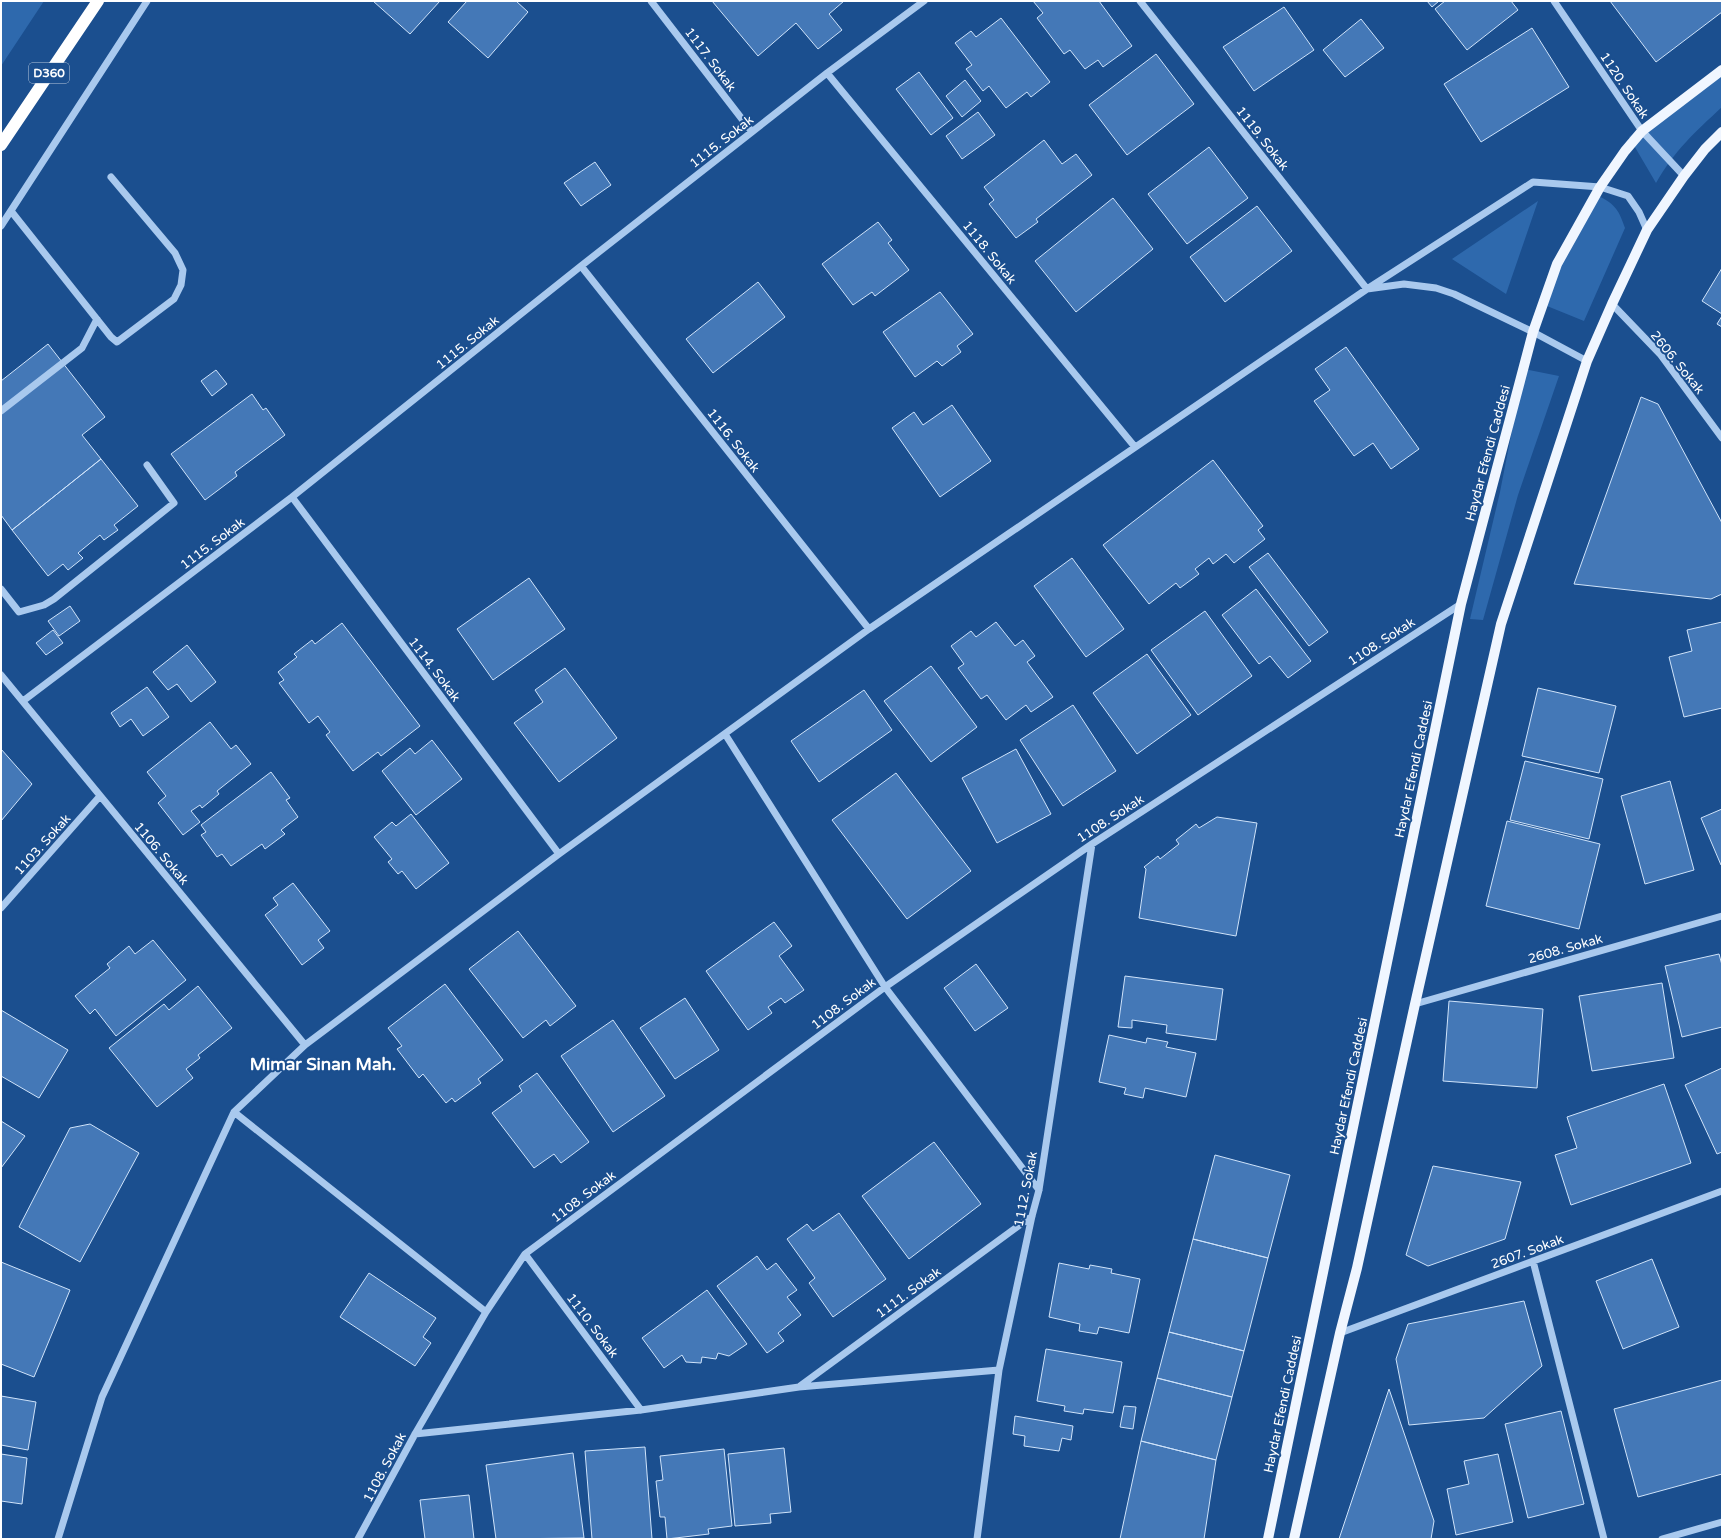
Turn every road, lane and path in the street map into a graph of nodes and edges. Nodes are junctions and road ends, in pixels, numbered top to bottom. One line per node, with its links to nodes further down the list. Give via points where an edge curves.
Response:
1 (98, 1): 12 (highway, D360)
2 (147, 1): 16 (street)
3 (651, 1): 10 (street, 1117. Sokak)
4 (924, 1): 8 (street, 1115. Sokak)
5 (1140, 1): 20 (street, 1119. Sokak)
6 (1554, 1): 9 (street, 1120. Sokak)
7 (1722, 70): 9 (main road, Haydar Efendi Caddesi)
8 (827, 73): 10 (street, 1115. Sokak); 27 (street, 1118. Sokak)
9 (1642, 131): 13 (street, 1120. Sokak); 15 (main road, Haydar Efendi Caddesi)
10 (752, 132): 19 (street, 1115. Sokak)
11 (1722, 132): 13 (main road)
12 (1, 146)
13 (1684, 176): 18 (main road)
14 (111, 177): 22 (street, via 175,253 183,270 181,285 174,299 117,342)
15 (1600, 187): 18 (street, via 1628,196); 20 (street, via 1534,182); 23 (main road, Haydar Efendi Caddesi, via 1557,264)
16 (11, 211): 17 (street); 22 (street)
17 (1, 226)
18 (1647, 230): 21 (main road)
19 (581, 266): 29 (street, 1115. Sokak); 32 (street, 1116. Sokak)
20 (1368, 289): 23 (street, via 1404,284 1436,288); 27 (street)
21 (1612, 304): 24 (main road); 26 (street, 2606. Sokak, via 1660,354)
22 (97, 319): 25 (street, via 82,348)
23 (1533, 332): 24 (street); 31 (main road, Haydar Efendi Caddesi)
24 (1587, 361): 42 (main road, via 1501,624)
25 (1, 411)
26 (1722, 438)
27 (1135, 447): 32 (street)
28 (147, 465): 30 (street, via 174,504 44,605 19,612)
29 (292, 497): 34 (street, 1115. Sokak); 38 (street, 1114. Sokak)
30 (1, 589)
31 (1461, 604): 37 (street, 1108. Sokak); 60 (main road, Haydar Efendi Caddesi)
32 (869, 629): 35 (street)
33 (1, 675): 34 (street, 1106. Sokak)
34 (23, 701): 36 (street, 1106. Sokak)
35 (725, 734): 38 (street); 41 (street)
36 (100, 796): 39 (street, 1103. Sokak); 43 (street, 1106. Sokak)
37 (1092, 844): 41 (street, 1108. Sokak); 45 (street, 1112. Sokak)
38 (559, 854): 43 (street)
39 (1, 908)
40 (1722, 916): 42 (street, 2608. Sokak)
41 (885, 987): 45 (street); 48 (street, 1108. Sokak)
42 (1415, 1004): 51 (main road, via 1357,1268)
43 (305, 1045): 44 (street)
44 (234, 1112): 50 (street); 57 (street, via 102,1397)
45 (1039, 1190): 47 (street, 1112. Sokak)
46 (1722, 1191): 49 (street, 2607. Sokak)
47 (1032, 1216): 52 (street, 1112. Sokak); 53 (street, 1111. Sokak)
48 (525, 1254): 50 (street, 1108. Sokak); 54 (street, 1110. Sokak)
49 (1533, 1261): 51 (street, 2607. Sokak); 62 (street)
50 (486, 1312): 55 (street, 1108. Sokak)
51 (1340, 1333): 61 (main road)
52 (1000, 1370): 53 (street); 59 (street, 1112. Sokak)
53 (798, 1387): 54 (street)
54 (641, 1410): 55 (street)
55 (415, 1434): 58 (street, 1108. Sokak)
56 (1722, 1522): 63 (street)
57 (58, 1539)
58 (358, 1539)
59 (976, 1539)
60 (1268, 1539)
61 (1294, 1539)
62 (1604, 1539)
63 (1662, 1539)

